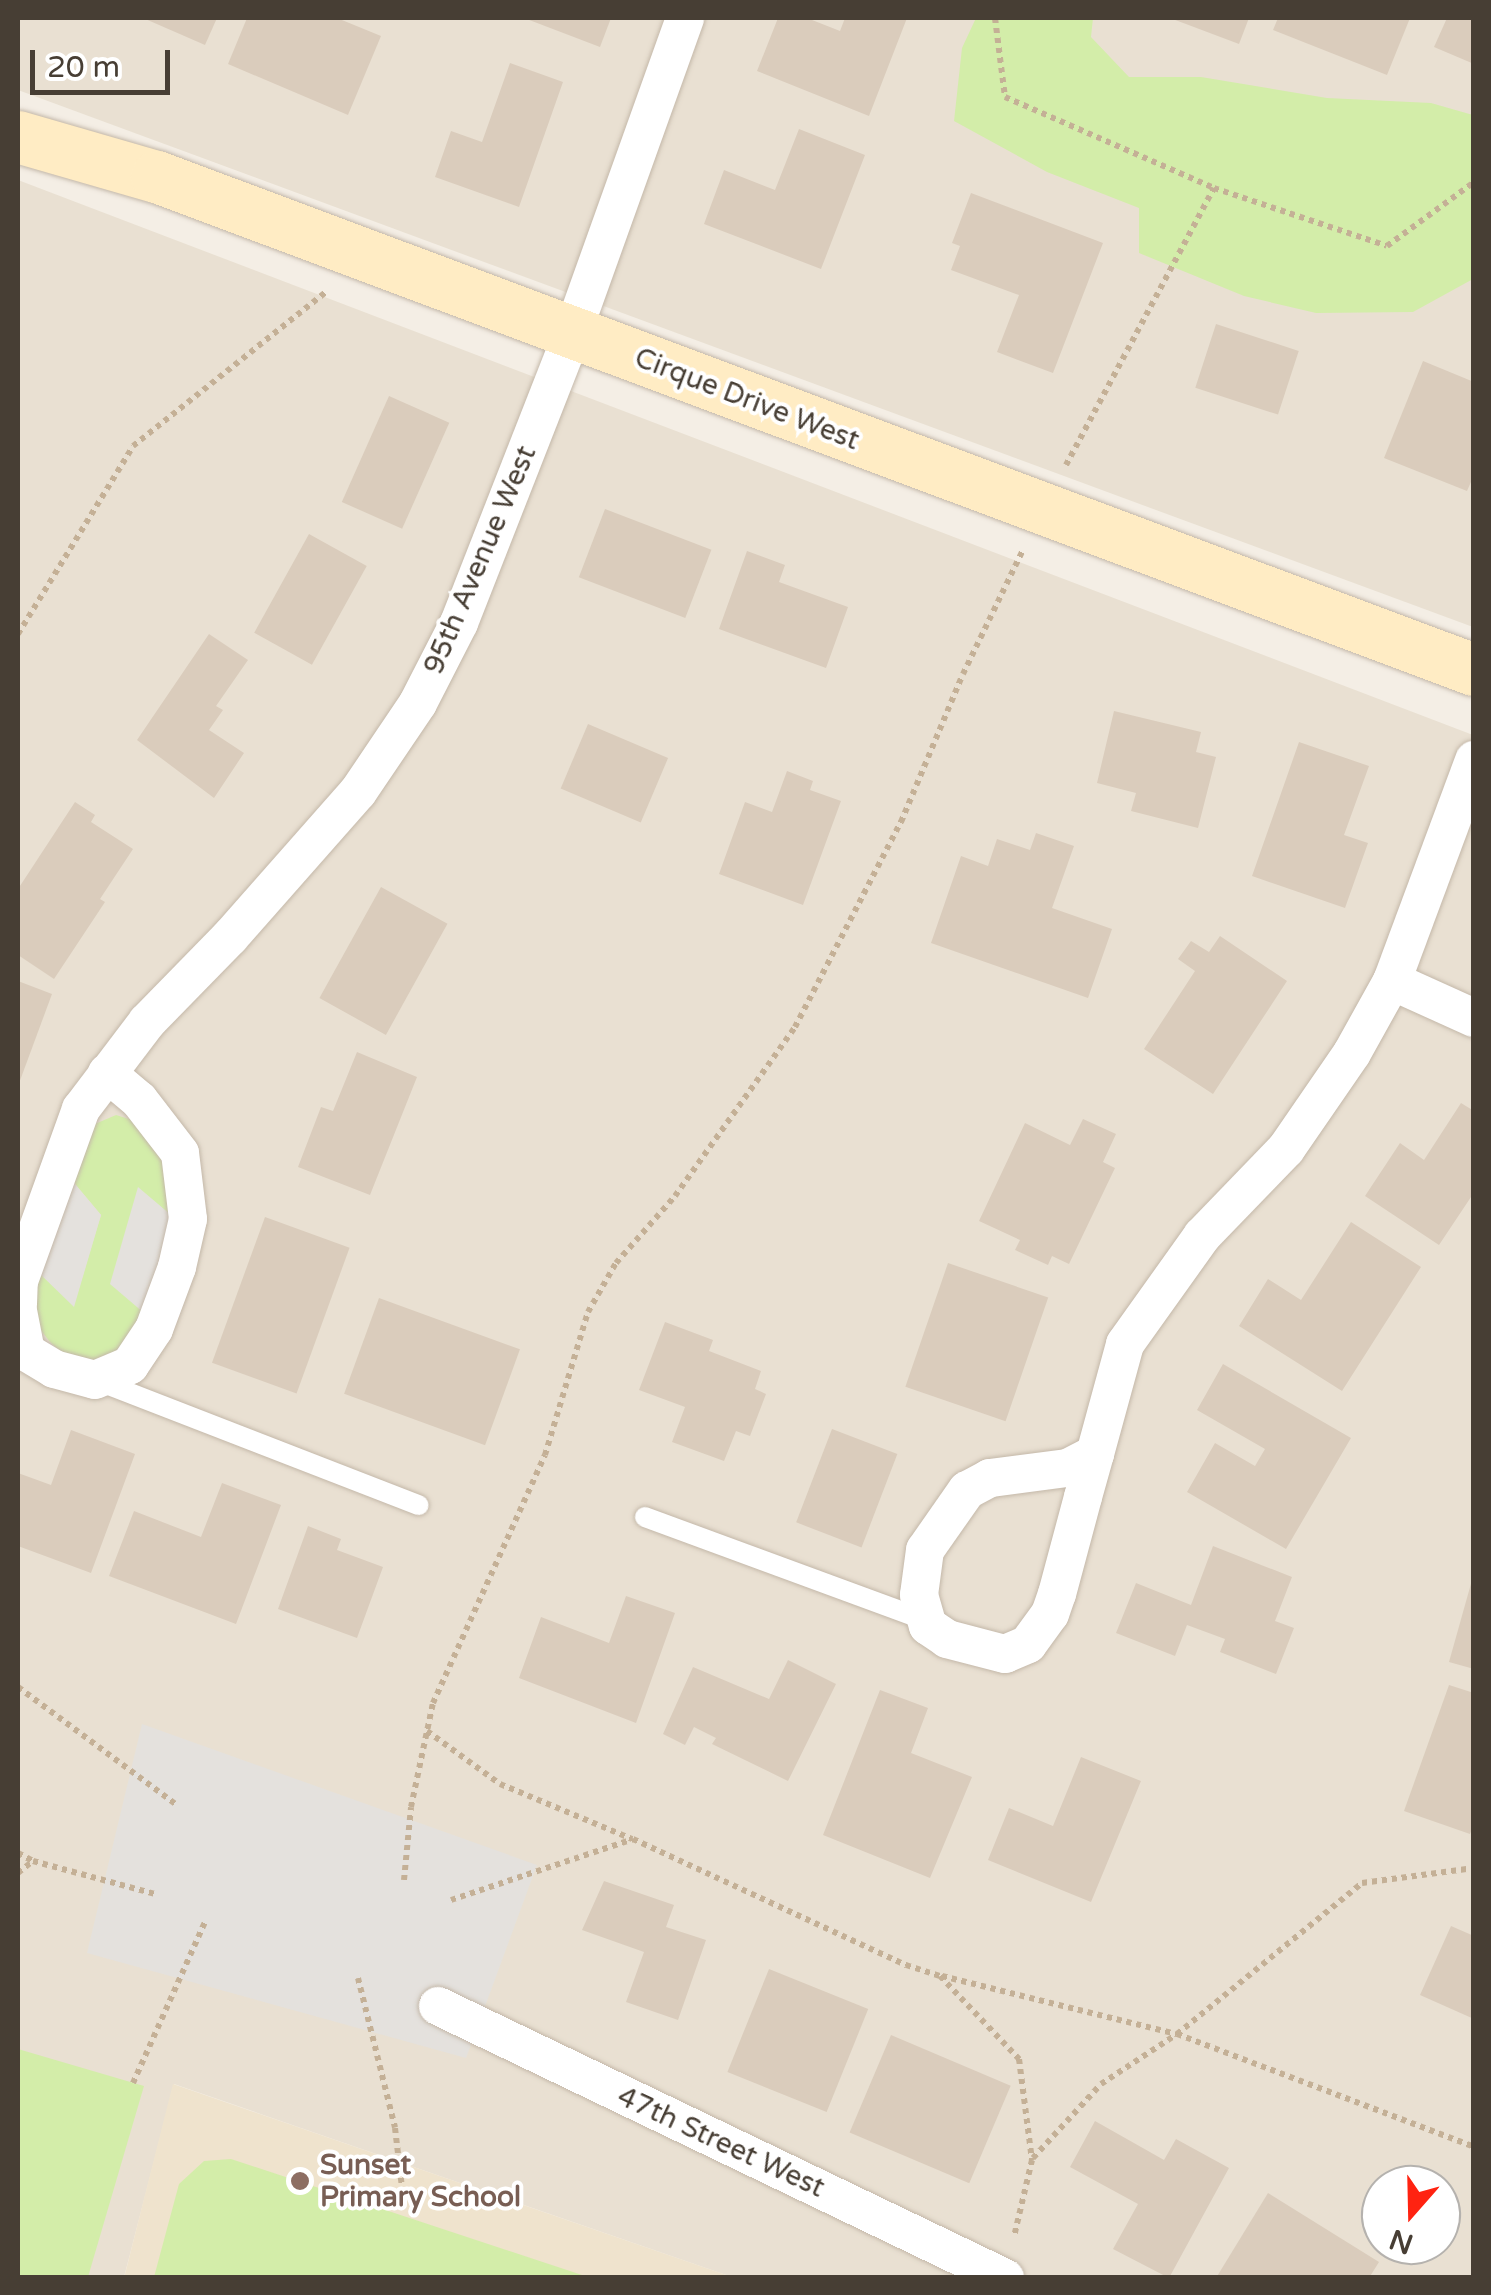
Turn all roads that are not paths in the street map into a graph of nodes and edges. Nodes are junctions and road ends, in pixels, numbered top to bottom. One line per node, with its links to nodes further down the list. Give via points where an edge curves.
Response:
1 (685, 18): 3 (street, 95th Avenue West)
2 (18, 136): 3 (street, Cirque Drive West, via 157,177)
3 (572, 334): 4 (street, Cirque Drive West); 8 (street, 95th Avenue West, via 459,624 418,704 358,792)
4 (1474, 670)
5 (1474, 760): 6 (street)
6 (1392, 982): 7 (street); 12 (street, via 1286,1148 1202,1236 1125,1344)
7 (1474, 1018)
8 (108, 1073): 9 (street, 95th Avenue West, via 81,1110 20,1281); 11 (street, via 180,1153 188,1219 154,1329 130,1365)
9 (18, 1304)
10 (18, 1312): 11 (street, via 26,1352 54,1369)
11 (94, 1380): 13 (lane)
12 (1095, 1454): 15 (street, via 1067,1468 990,1478 967,1490 925,1550 918,1595); 15 (street, via 1050,1614 1028,1644 1006,1654 977,1649)
13 (420, 1505)
14 (645, 1517): 15 (lane)
15 (925, 1620)
16 (438, 2006): 17 (street, 47th Street West)
17 (1005, 2278)

